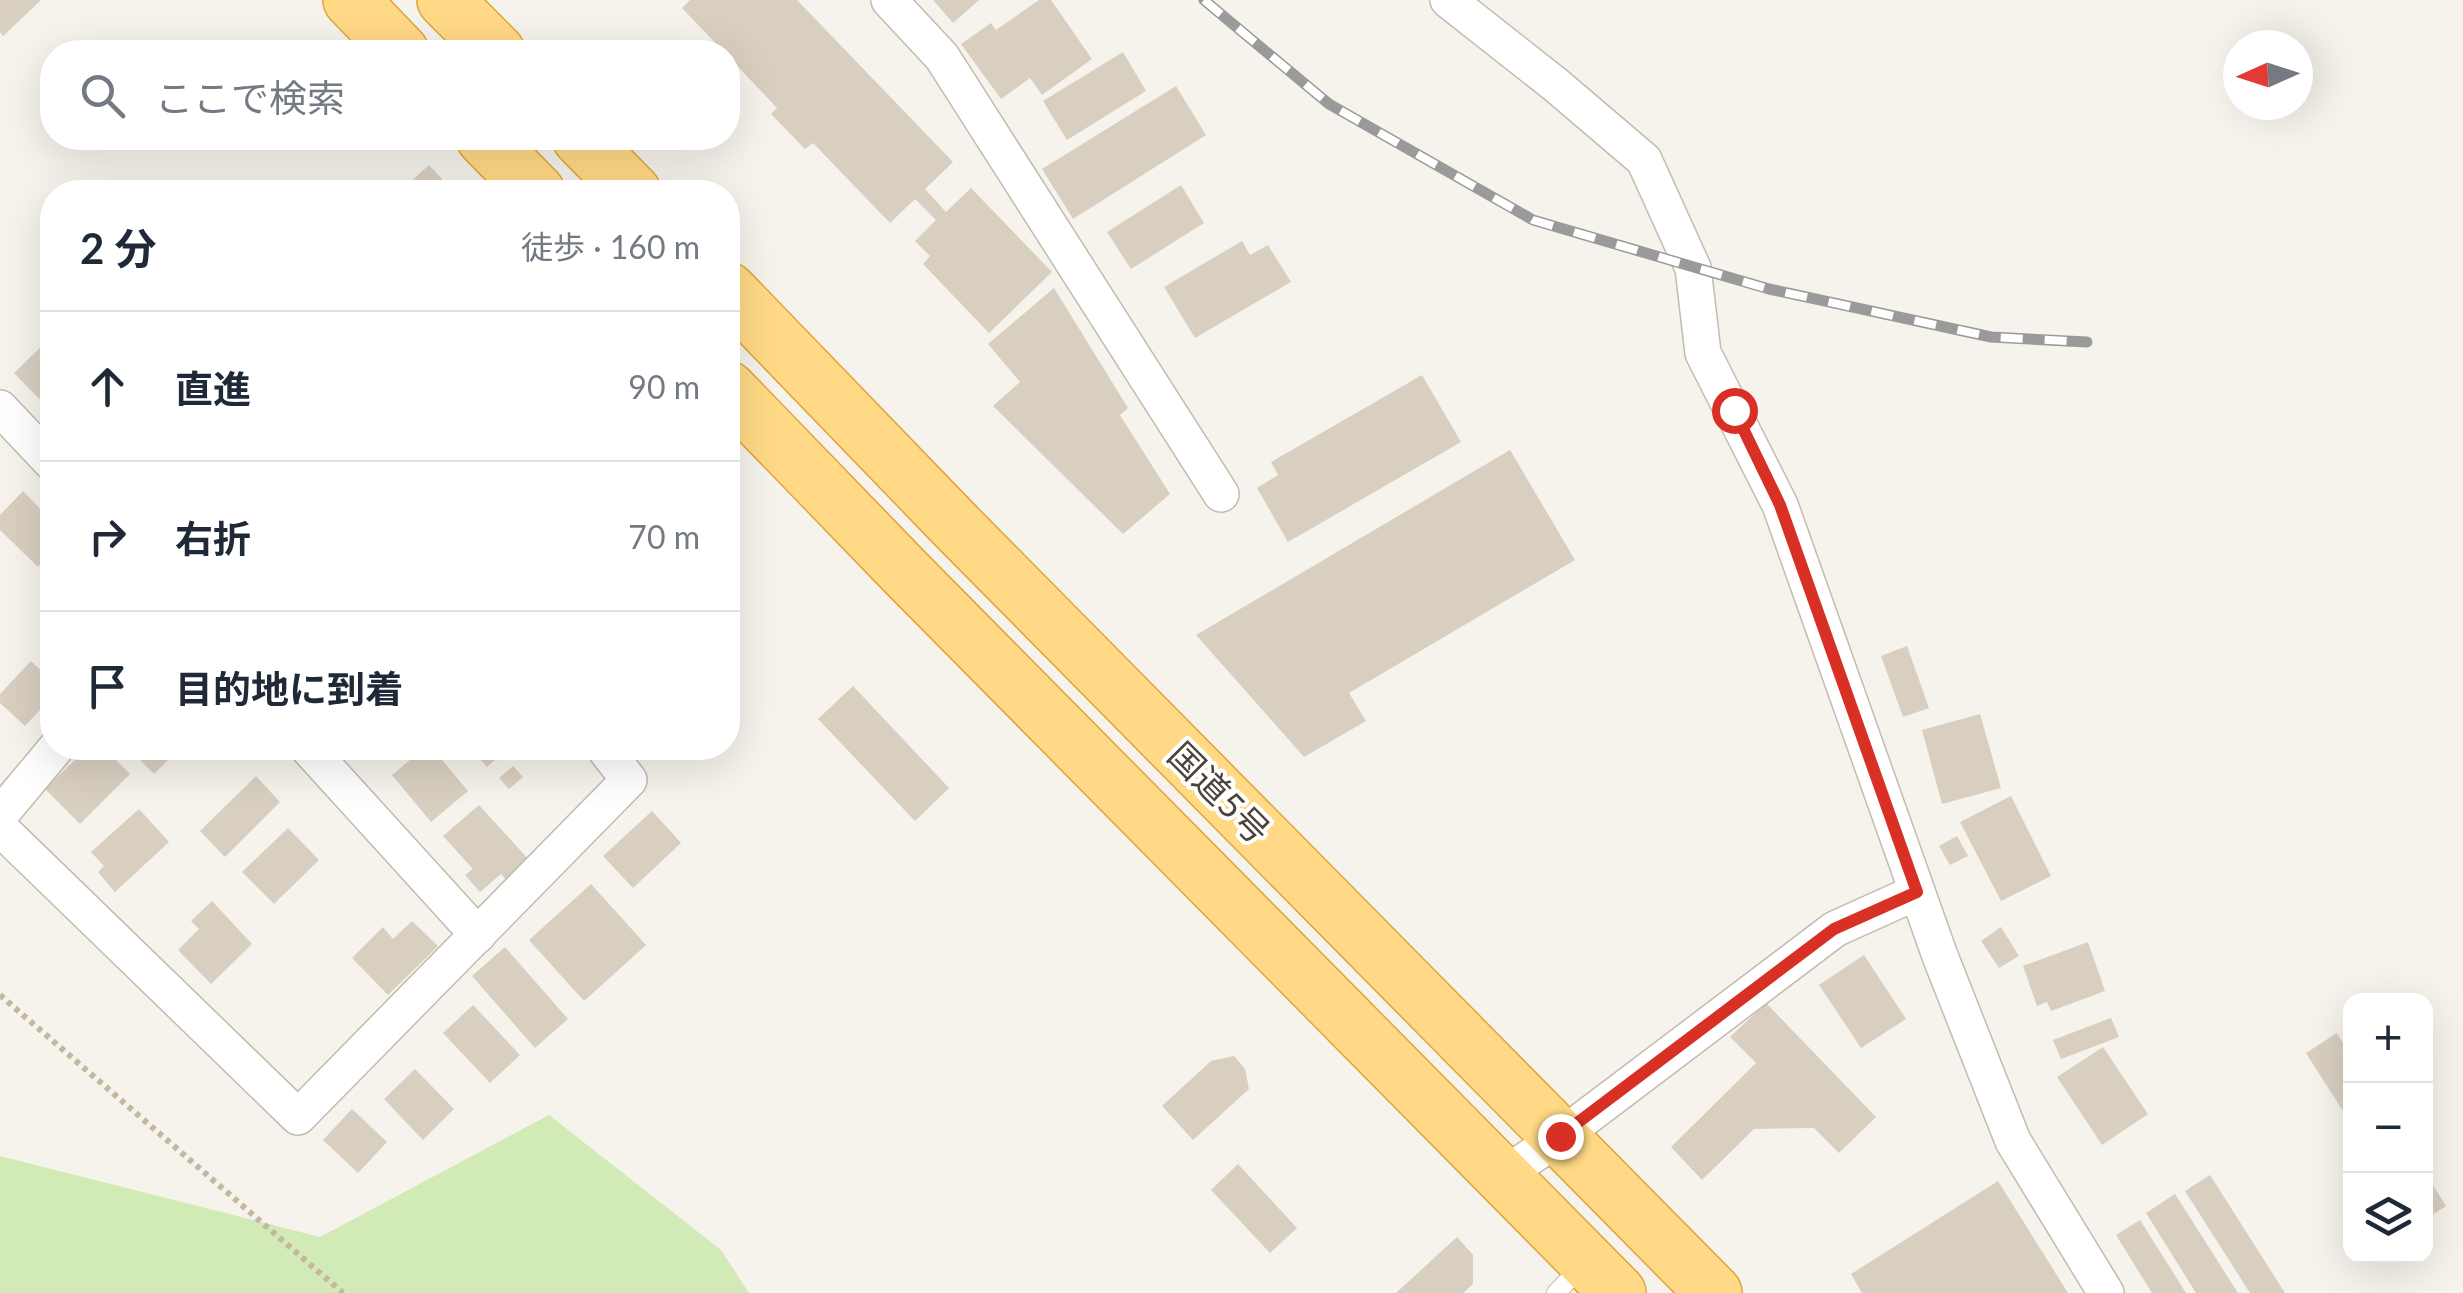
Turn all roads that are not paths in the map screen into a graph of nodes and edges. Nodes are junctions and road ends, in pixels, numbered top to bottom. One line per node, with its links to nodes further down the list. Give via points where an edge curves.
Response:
1 (350, 0): 5 (highway)
2 (445, 0): 6 (highway)
3 (889, 0): 15 (street, via 942,57)
4 (1448, 0): 21 (street, via 1644,160 1693,268 1703,353 1780,505)
5 (390, 40)
6 (485, 40)
7 (496, 150): 9 (highway)
8 (592, 150): 10 (highway)
9 (526, 180)
10 (621, 180)
11 (740, 302): 23 (highway, 国道5号)
12 (740, 401): 24 (highway, 国道5号)
13 (0, 408): 14 (street)
14 (40, 450)
15 (1221, 494)
16 (46, 760): 19 (street)
17 (319, 760): 22 (street)
18 (614, 760): 22 (street, via 630,780)
19 (0, 815)
20 (0, 828): 22 (street, via 298,1118)
21 (1917, 892): 23 (street, via 1834,929); 27 (street, via 2013,1140)
22 (478, 935)
23 (1560, 1136): 24 (street); 26 (highway, 国道5号)
24 (1502, 1176): 25 (highway, 国道5号)
25 (1587, 1282)
26 (1714, 1293)
27 (2106, 1293)

